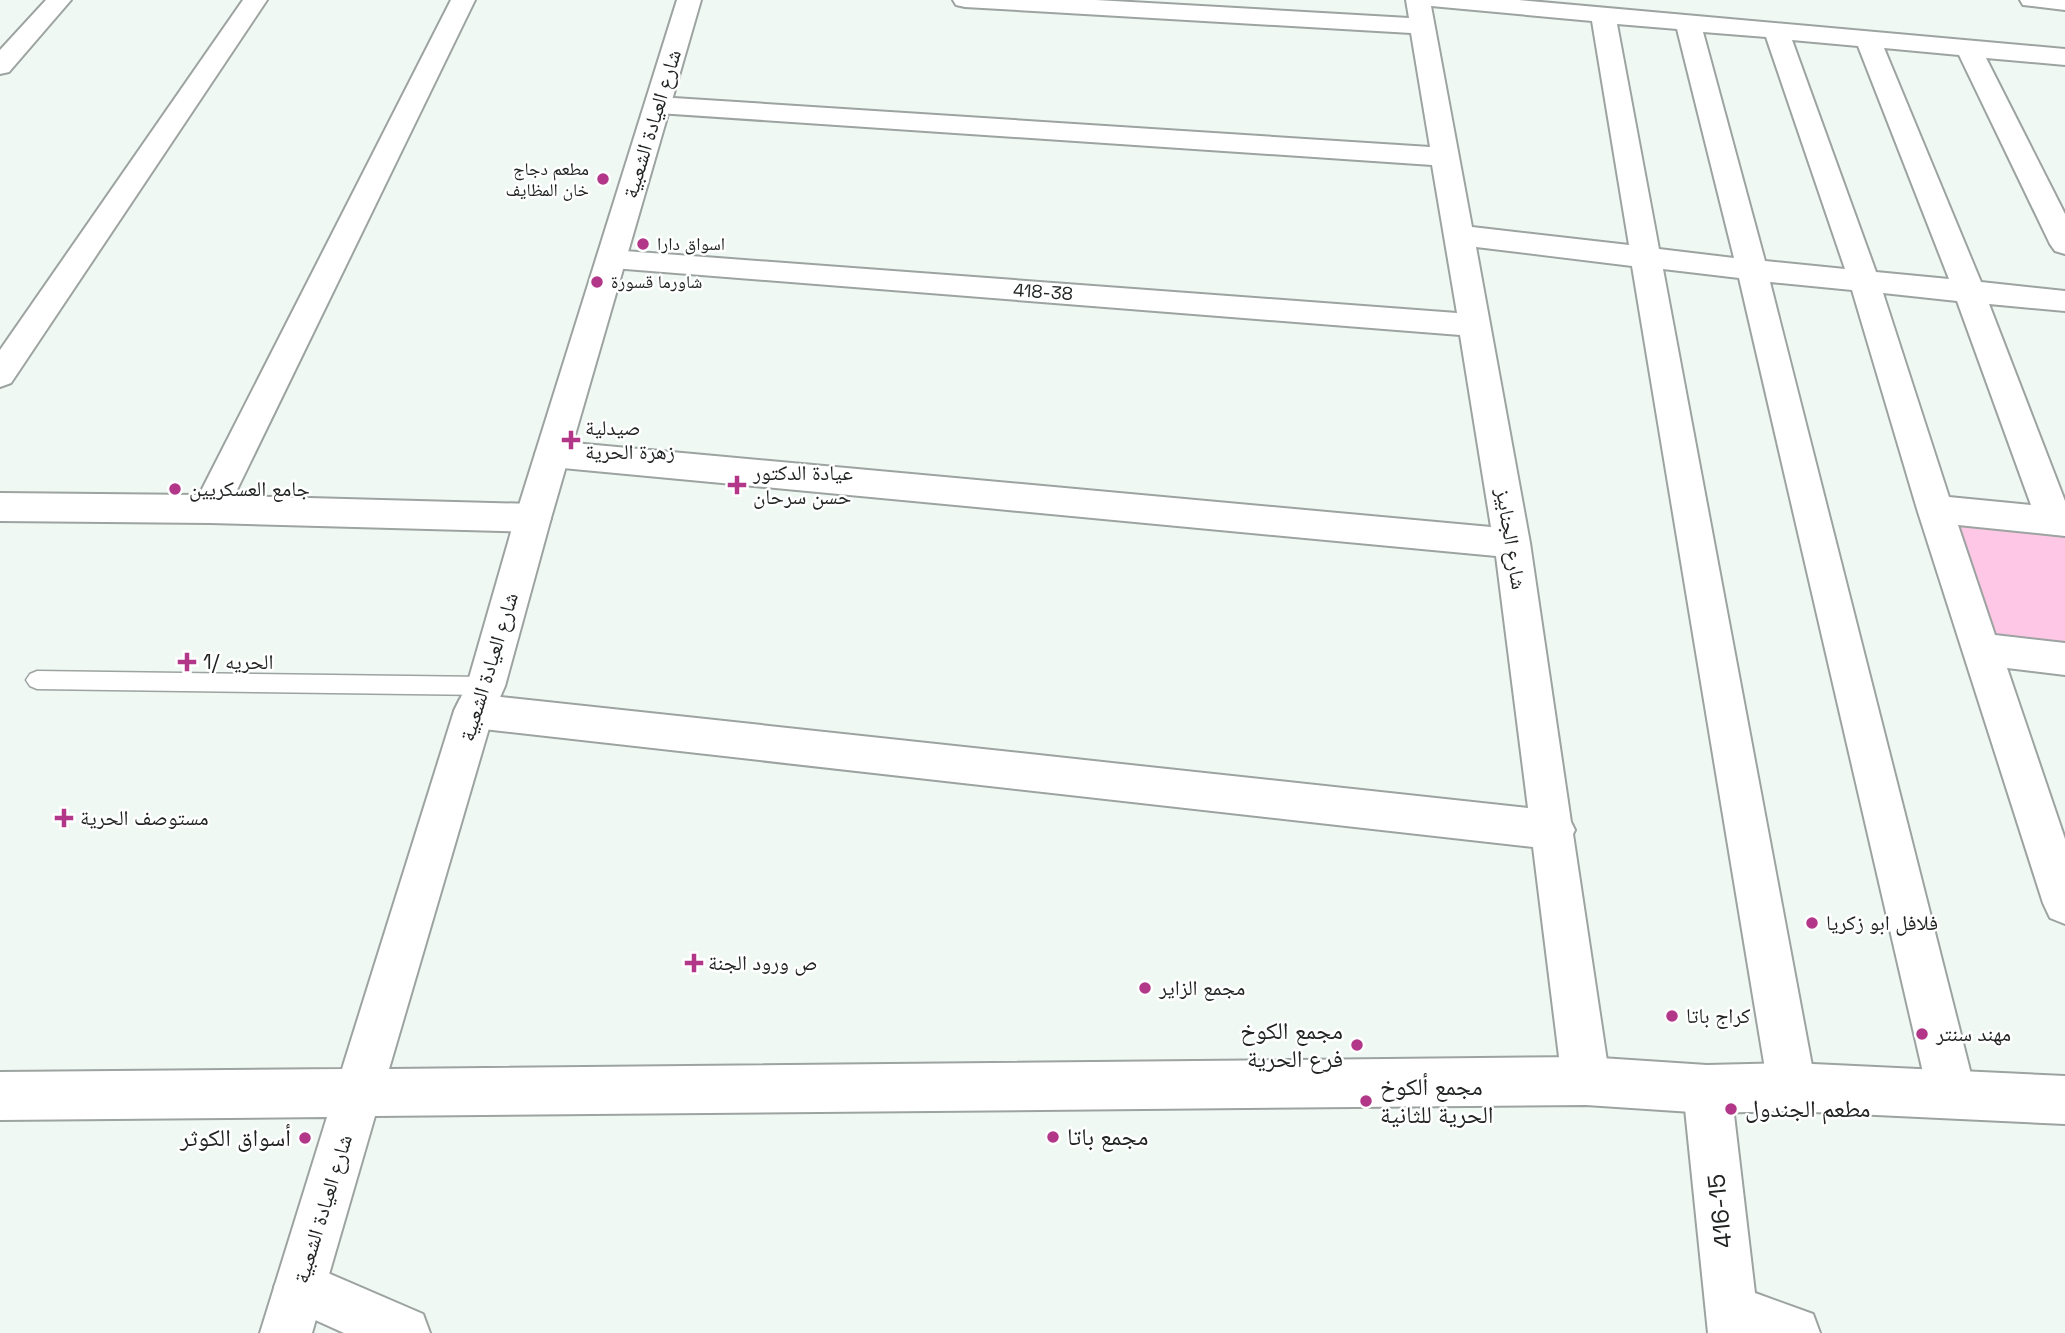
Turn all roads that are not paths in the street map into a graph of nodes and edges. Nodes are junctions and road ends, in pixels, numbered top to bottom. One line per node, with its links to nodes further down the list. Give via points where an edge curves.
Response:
1 (59, 0): 13 (street)
2 (255, 0): 25 (street)
3 (463, 0): 28 (street)
4 (690, 0): 14 (street, شارع العيادة الشعبية)
5 (965, 0): 6 (street)
6 (1426, 9): 7 (street); 15 (street, شارع الجنابيز)
7 (1603, 15): 8 (street); 18 (street)
8 (1689, 23): 9 (street); 20 (street)
9 (1776, 31): 10 (street); 21 (street)
10 (1868, 40): 11 (street); 22 (street)
11 (1969, 49): 12 (street); 17 (street)
12 (2063, 60)
13 (0, 66)
14 (657, 105): 15 (street); 19 (street, شارع العيادة الشعبية)
15 (1446, 157): 16 (street, شارع الجنابيز)
16 (1459, 235): 18 (street); 24 (street, شارع الجنابيز)
17 (2065, 244)
18 (1646, 257): 20 (street); 40 (street)
19 (611, 260): 24 (street, 418-38); 26 (street, شارع العيادة الشعبية)
20 (1752, 270): 21 (street); 43 (street)
21 (1864, 280): 22 (street); 29 (street)
22 (1969, 291): 23 (street); 31 (street)
23 (2065, 300)
24 (1475, 325): 32 (street, شارع الجنابيز)
25 (0, 375)
26 (552, 454): 30 (street, شارع العيادة الشعبية); 32 (street)
27 (0, 507): 28 (street)
28 (210, 509): 30 (street)
29 (1935, 509): 31 (street); 33 (street)
30 (533, 518): 36 (street, شارع العيادة الشعبية)
31 (2060, 521)
32 (1512, 543): 37 (street, شارع الجنابيز)
33 (1981, 649): 34 (street); 38 (street)
34 (2065, 659)
35 (37, 680): 36 (lane)
36 (480, 698): 37 (street); 42 (street, شارع العيادة الشعبية)
37 (1554, 830): 39 (street, شارع الجنابيز)
38 (2065, 903)
39 (1586, 1082): 41 (street); 42 (street)
40 (1792, 1087): 41 (street); 43 (street)
41 (1707, 1090): 47 (street, 416-15)
42 (358, 1094): 44 (street); 46 (street, شارع العيادة الشعبية)
43 (1952, 1094): 45 (street)
44 (0, 1096)
45 (2052, 1103)
46 (293, 1310): 48 (street)
47 (1732, 1322): 49 (street)
48 (404, 1333)
49 (1794, 1333)

